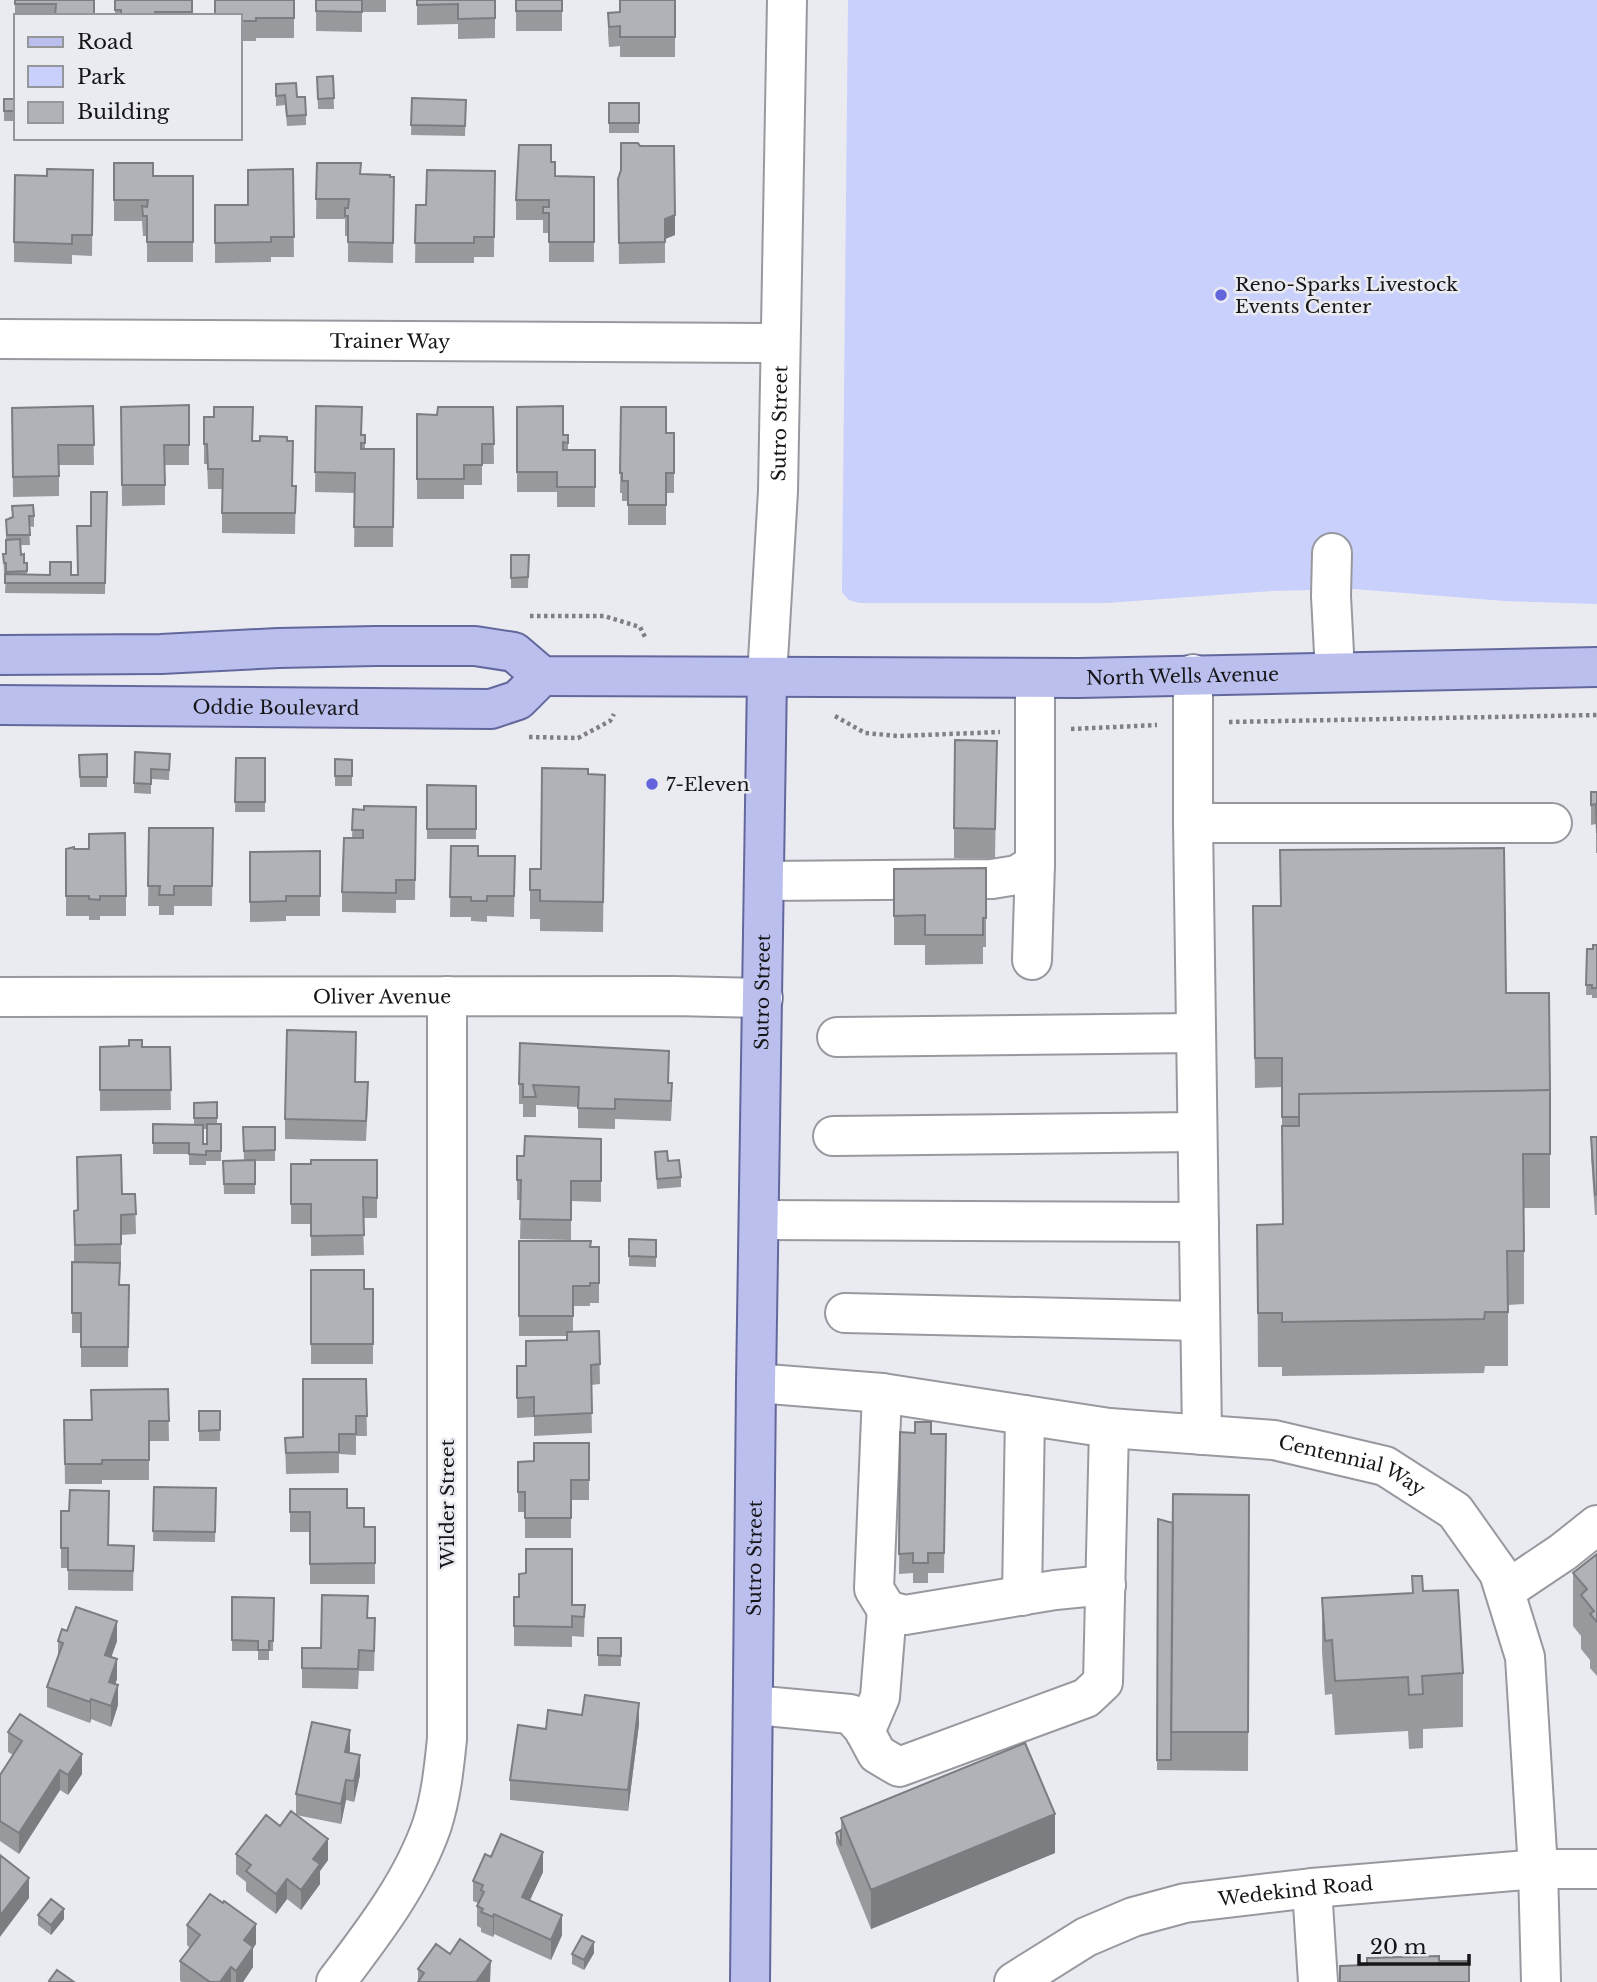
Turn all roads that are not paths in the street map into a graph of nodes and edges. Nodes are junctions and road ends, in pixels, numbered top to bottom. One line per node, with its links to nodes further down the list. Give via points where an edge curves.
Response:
1 (787, 0): 3 (street, Sutro Street)
2 (0, 339): 3 (street, Trainer Way)
3 (780, 343): 10 (street, Sutro Street, via 778,491)
4 (1332, 553): 7 (street)
5 (0, 655): 9 (main road, via 475,646 514,652)
6 (1597, 667): 7 (main road, North Wells Avenue)
7 (1335, 672): 8 (main road, North Wells Avenue)
8 (1193, 674): 11 (main road, North Wells Avenue); 14 (street)
9 (542, 676): 10 (main road); 12 (main road, Oddie Boulevard, via 518,700 491,709)
10 (767, 677): 11 (main road, North Wells Avenue); 16 (main road, Sutro Street)
11 (1035, 678): 15 (street)
12 (0, 705)
13 (1552, 822): 14 (street)
14 (1193, 823): 21 (street)
15 (1035, 864): 16 (street, via 1017,875 992,878); 17 (street)
16 (764, 881): 20 (main road, Sutro Street)
17 (1032, 960)
18 (447, 996): 19 (street, Oliver Avenue); 20 (street, Oliver Avenue); 44 (street, Wilder Street, via 447,1739 443,1780 432,1825 413,1867 393,1904)
19 (0, 997)
20 (763, 998): 25 (main road, Sutro Street)
21 (1196, 1033): 22 (street); 23 (street)
22 (837, 1037)
23 (1197, 1132): 24 (street); 26 (street)
24 (834, 1136)
25 (760, 1220): 26 (street); 29 (main road, Sutro Street)
26 (1199, 1222): 28 (street)
27 (845, 1313): 28 (street)
28 (1200, 1321): 33 (street)
29 (756, 1383): 30 (street, Centennial Way); 39 (main road, Sutro Street)
30 (882, 1393): 31 (street, Centennial Way); 38 (street, via 874,1589)
31 (1025, 1415): 32 (street, Centennial Way); 37 (street)
32 (1109, 1427): 33 (street, Centennial Way); 35 (street)
33 (1202, 1435): 36 (street, Centennial Way, via 1274,1440 1385,1466 1455,1511 1499,1573)
34 (1597, 1525): 36 (street)
35 (1105, 1585): 37 (street); 40 (street, via 1103,1682 1086,1698 899,1767 877,1754)
36 (1505, 1591): 42 (street, Centennial Way, via 1525,1657)
37 (1022, 1595): 38 (street, via 905,1615)
38 (887, 1610): 40 (street, via 880,1697)
39 (754, 1705): 40 (street, via 850,1714); 45 (main road, Sutro Street)
40 (865, 1732)
41 (1597, 1868): 42 (street, Wedekind Road)
42 (1538, 1869): 43 (street, Wedekind Road); 48 (street, Centennial Way)
43 (1312, 1888): 46 (street, Wedekind Road, via 1185,1903 1133,1917 1086,1937); 47 (street)
44 (336, 1982)
45 (750, 1982)
46 (1014, 1982)
47 (1318, 1982)
48 (1541, 1982)

